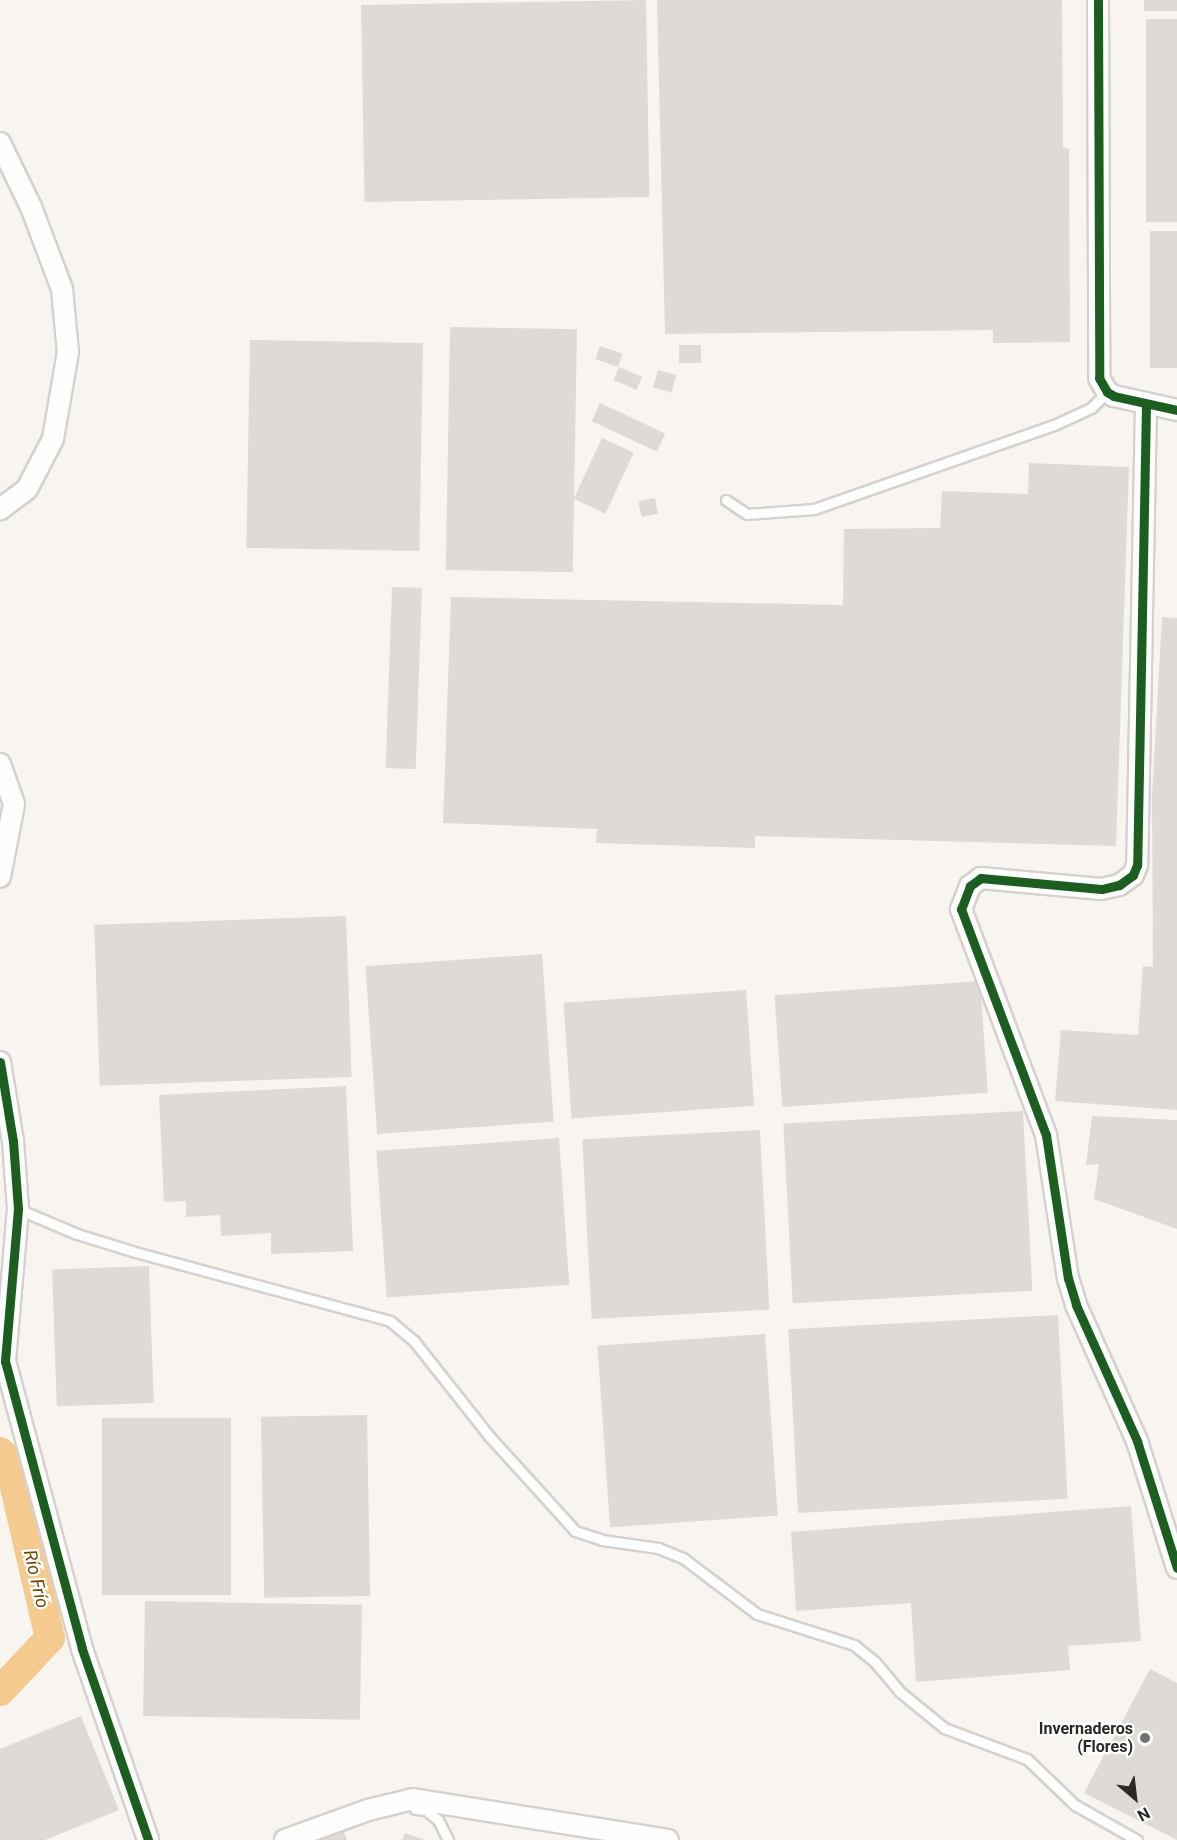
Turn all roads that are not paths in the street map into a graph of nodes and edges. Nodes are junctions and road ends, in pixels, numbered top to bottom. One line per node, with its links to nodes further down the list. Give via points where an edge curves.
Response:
1 (1098, 0): 3 (street, via 1099,378)
2 (0, 143): 7 (street, via 31,207 62,289 68,352 53,439 27,489)
3 (1107, 392): 4 (street); 6 (lane, via 1091,408 1054,424 814,509 747,514)
4 (1146, 406): 5 (street); 12 (street, via 1137,865 1133,876 1119,885 1101,889 981,878 970,886 961,909 1046,1135 1068,1278 1076,1305 1137,1441)
5 (1177, 410)
6 (726, 500)
7 (0, 508)
8 (0, 764): 9 (street, via 14,804)
9 (0, 877)
10 (0, 1062): 11 (street, via 13,1141)
11 (18, 1209): 14 (street, via 5,1361 82,1649); 18 (lane, via 77,1234 135,1252 390,1321 414,1341 489,1436 575,1531 602,1540 658,1548 682,1558 757,1614 854,1645 875,1662 899,1692 944,1728 1027,1759 1075,1805)
12 (1177, 1568)
13 (393, 1802): 15 (street); 16 (lane, via 431,1814 445,1828); 17 (street, via 441,1801 580,1828)
14 (148, 1840)
15 (285, 1840)
16 (448, 1840)
17 (668, 1840)
18 (1137, 1840)

